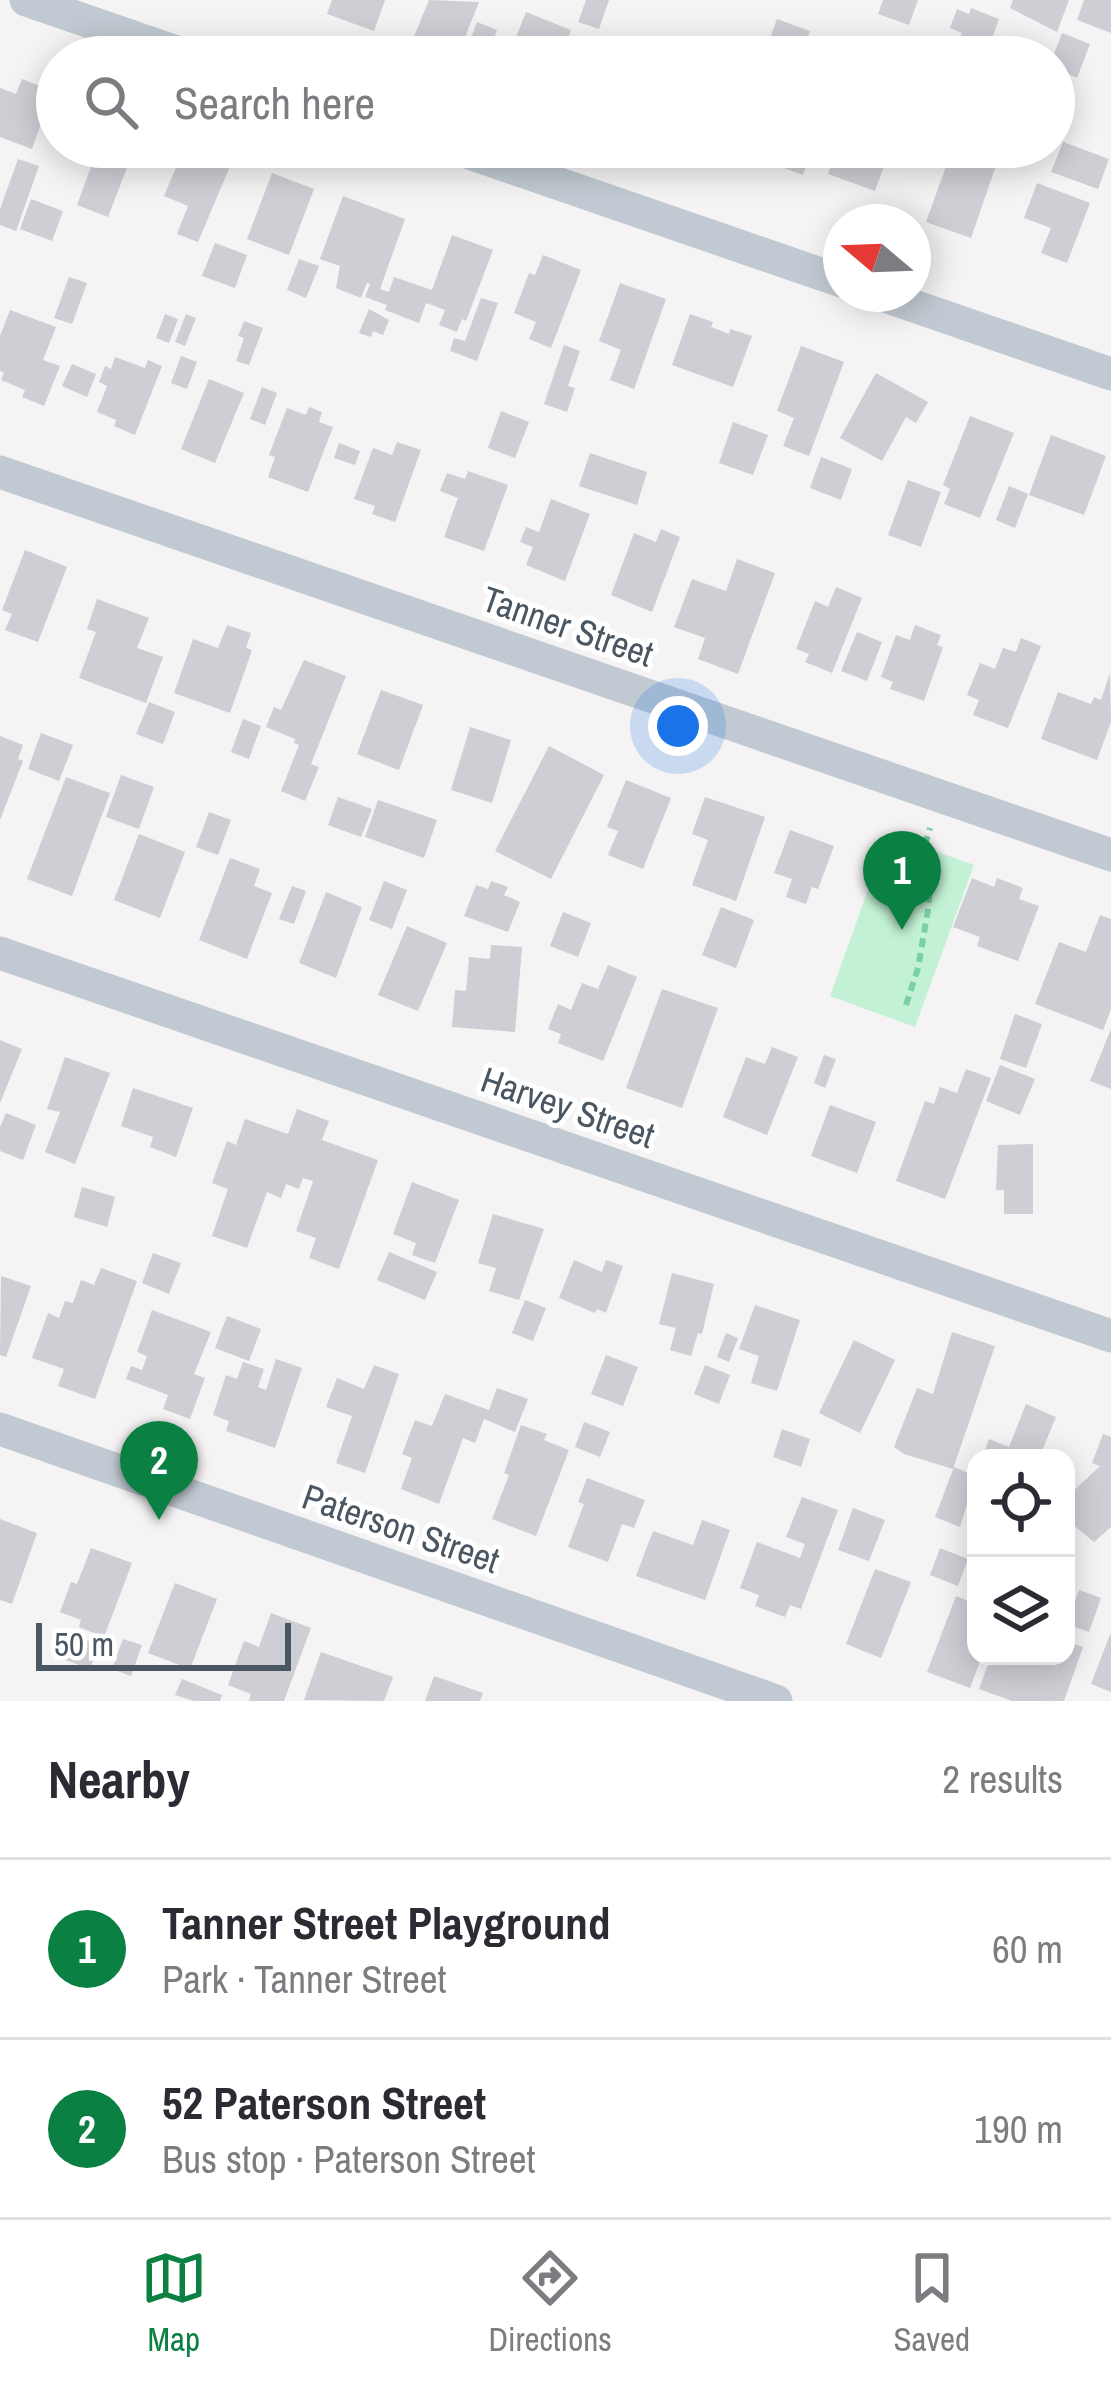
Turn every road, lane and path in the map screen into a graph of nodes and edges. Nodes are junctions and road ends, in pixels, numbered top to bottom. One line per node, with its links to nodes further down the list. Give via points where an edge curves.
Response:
1 (26, 0): 2 (street)
2 (130, 36)
3 (513, 168): 4 (street)
4 (823, 275)
5 (931, 312): 6 (street)
6 (1111, 374)
7 (0, 472): 8 (street, Tanner Street)
8 (942, 796): 9 (street, Tanner Street); 11 (path, via 921,858 928,910)
9 (1111, 855)
10 (0, 952): 12 (street, Harvey Street)
11 (906, 1005)
12 (1111, 1336)
13 (0, 1429): 14 (street, Paterson Street)
14 (776, 1701)

